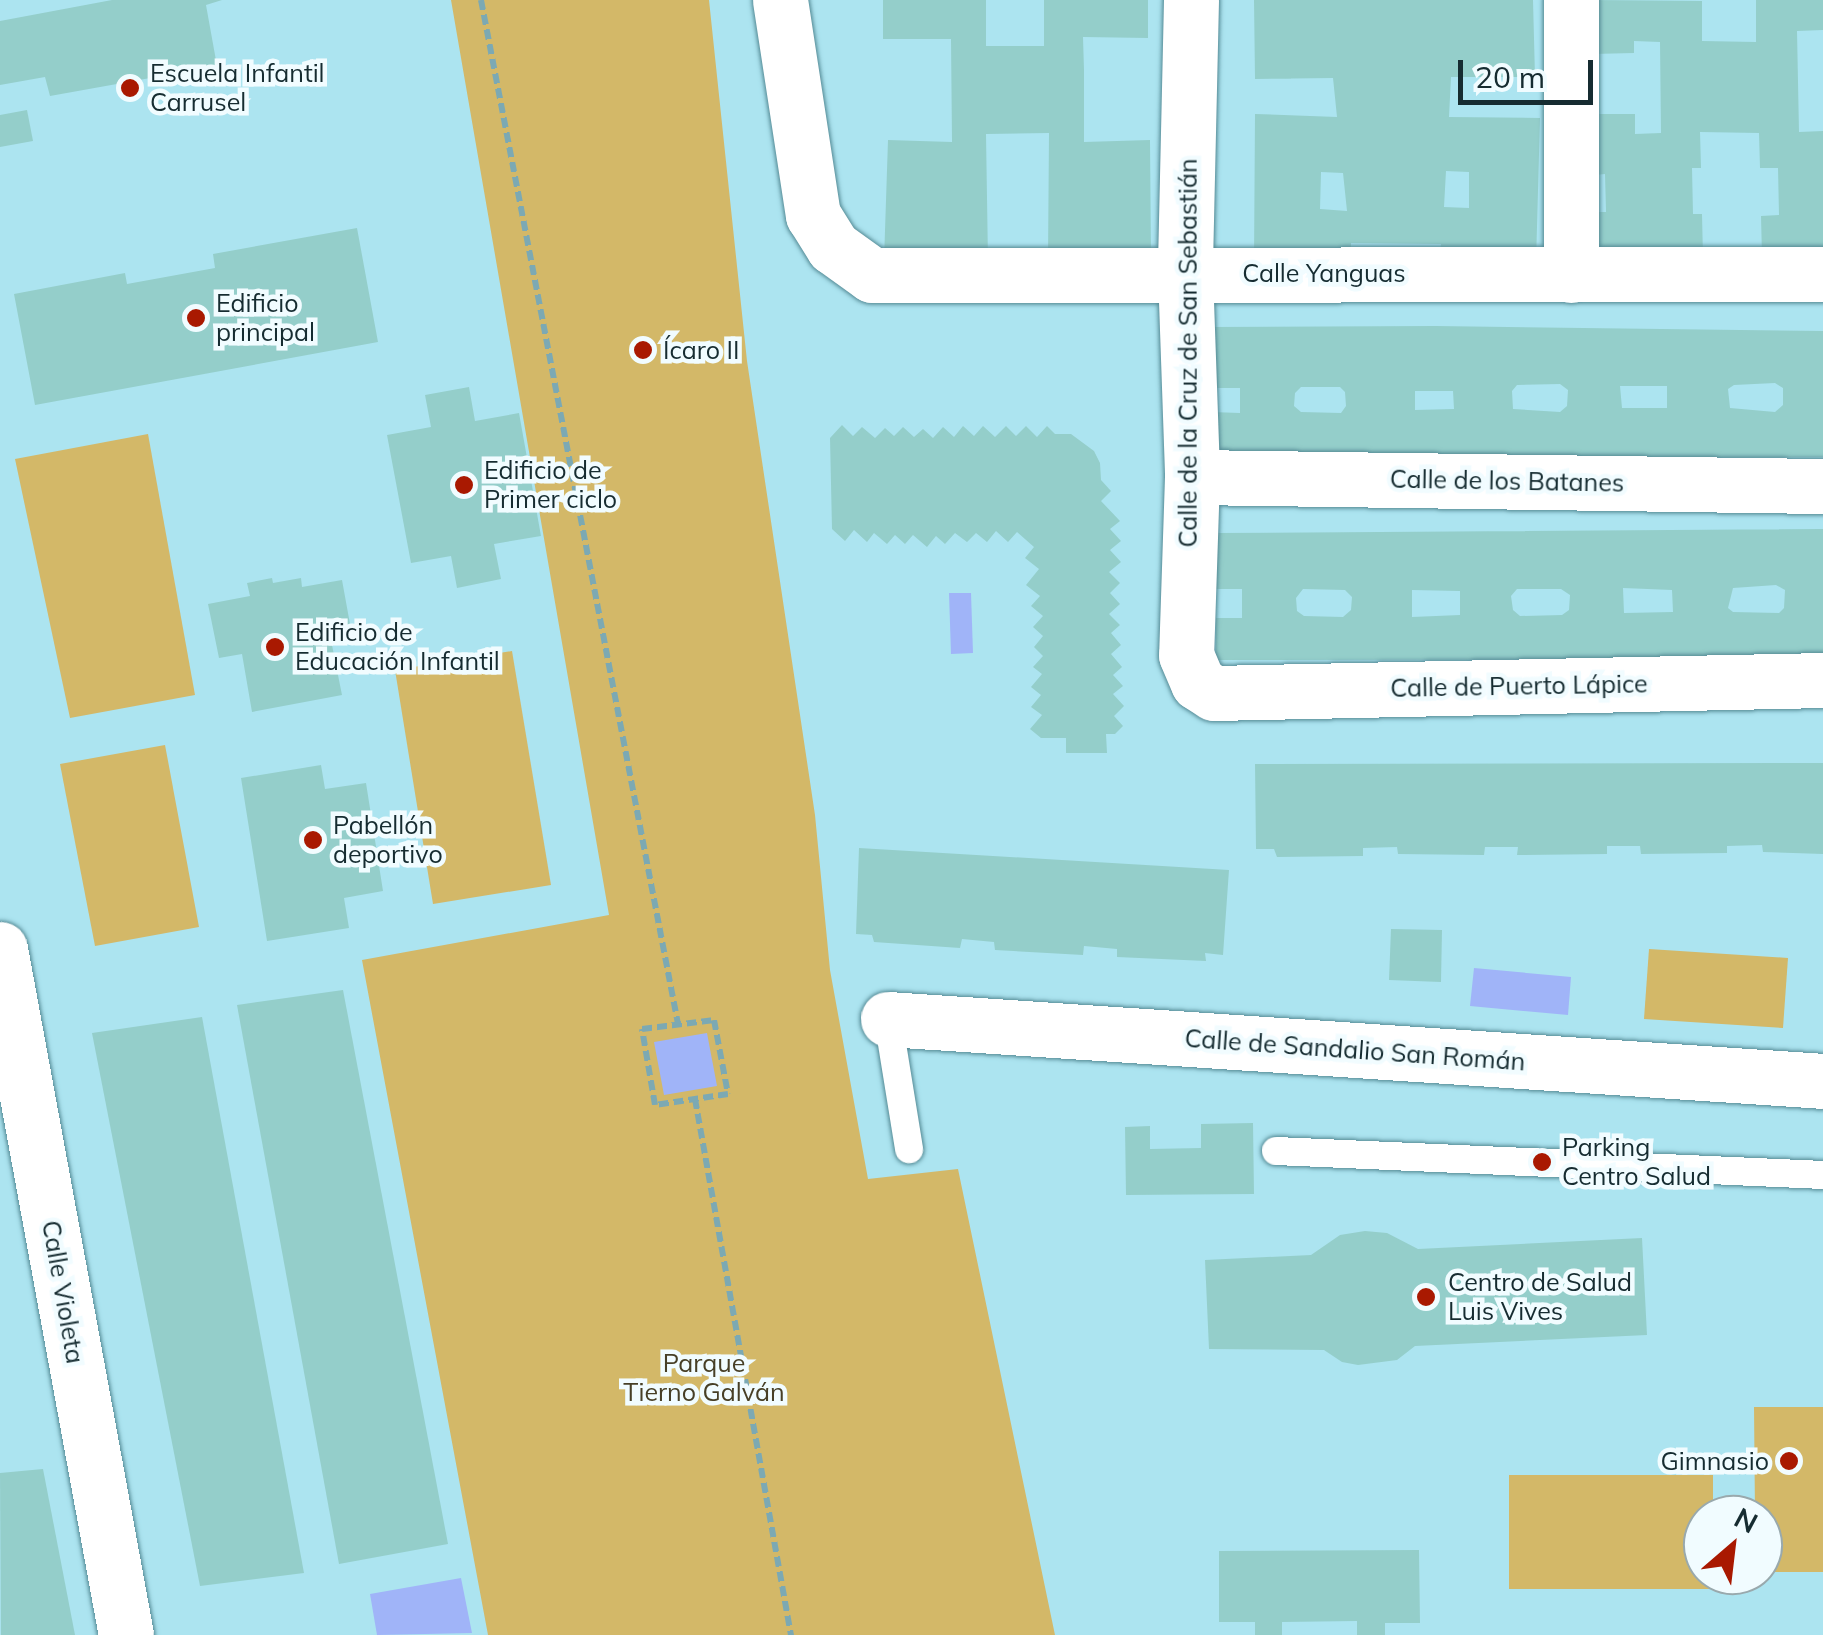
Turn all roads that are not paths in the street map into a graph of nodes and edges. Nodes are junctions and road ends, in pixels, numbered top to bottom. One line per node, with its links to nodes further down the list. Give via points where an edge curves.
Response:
1 (780, 0): 4 (street, Calle Yanguas, via 813,215 833,247 872,274)
2 (1191, 0): 4 (street, Calle de la Cruz de San Sebastián)
3 (1571, 0): 6 (street)
4 (1185, 272): 6 (street, Calle Yanguas); 7 (street, Calle de la Cruz de San Sebastián)
5 (1823, 274): 6 (street, Calle Yanguas)
6 (1571, 275)
7 (1192, 477): 8 (street, Calle de los Batanes); 10 (street, Calle de la Cruz de San Sebastián, via 1187,665 1204,690)
8 (1823, 486)
9 (1823, 680): 10 (street, Calle de Puerto Lápice)
10 (1214, 692)
11 (0, 949): 17 (street, Calle Violeta)
12 (888, 1019): 13 (street, Calle de Sandalio San Román); 14 (lane)
13 (1823, 1082)
14 (909, 1149)
15 (1276, 1151): 16 (lane)
16 (1823, 1176)
17 (126, 1635)

